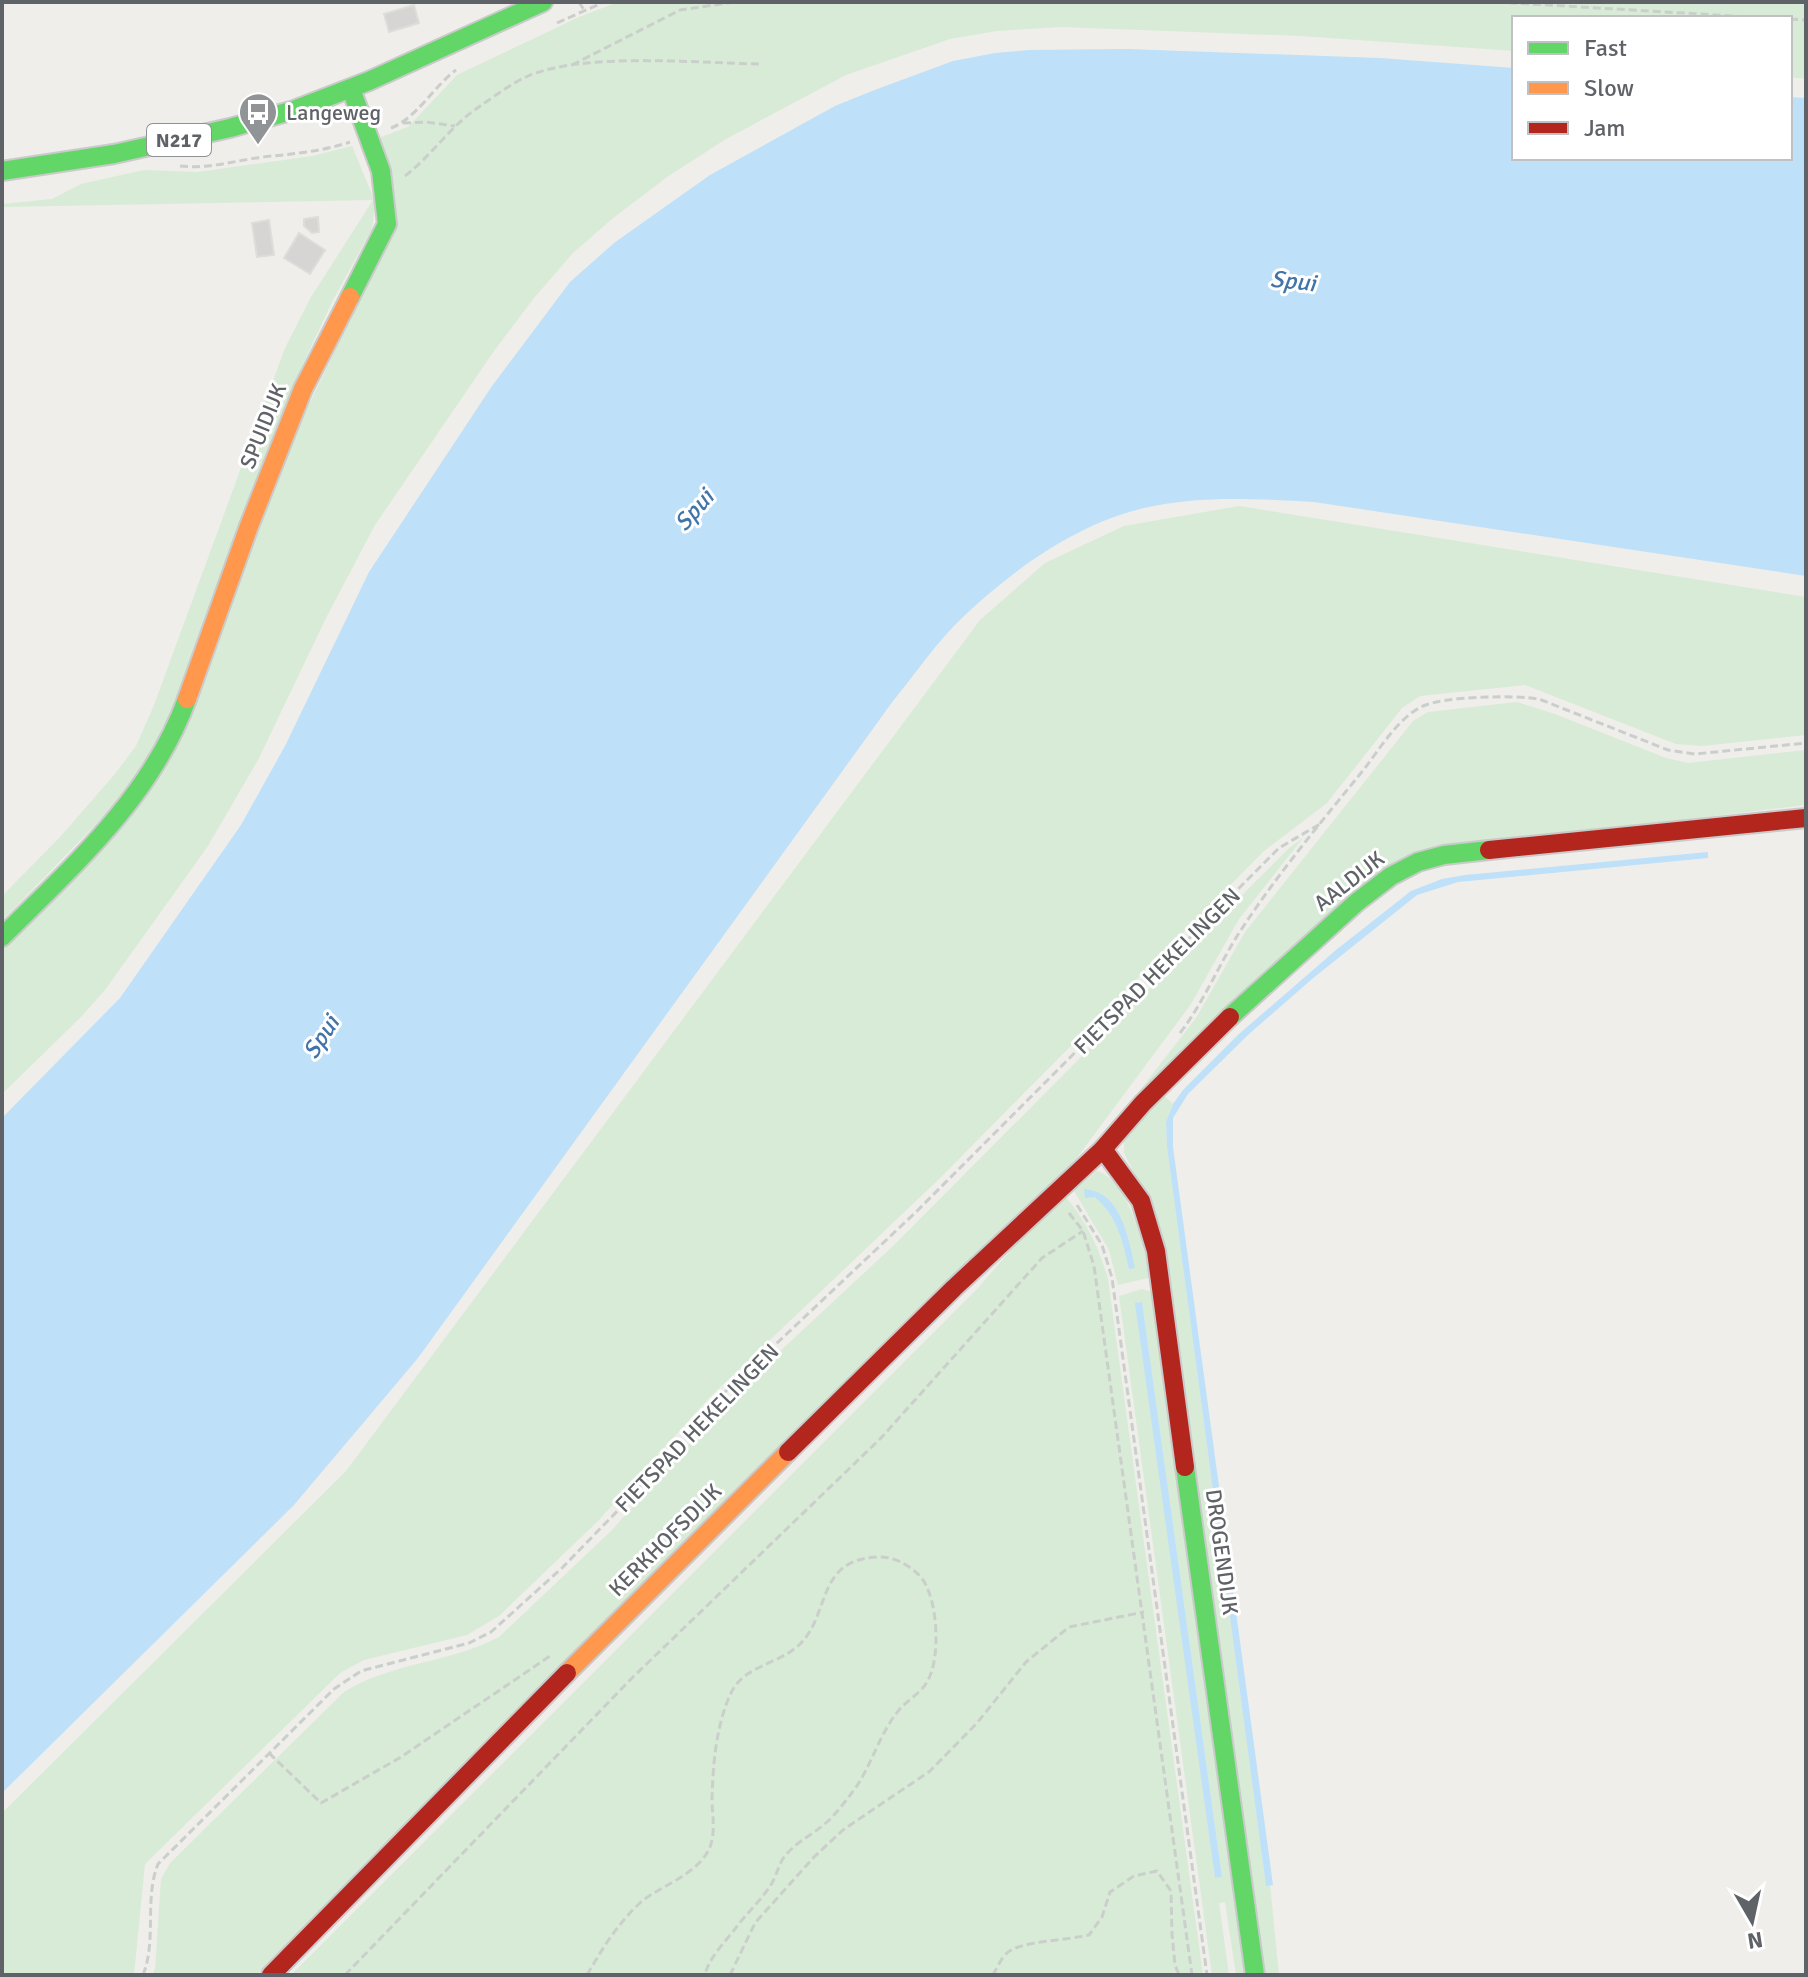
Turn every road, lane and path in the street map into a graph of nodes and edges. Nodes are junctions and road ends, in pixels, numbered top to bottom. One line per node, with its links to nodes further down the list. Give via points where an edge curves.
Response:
1 (543, 2): 12 (street, N217)
2 (579, 2): 6 (path)
3 (604, 2): 6 (path)
4 (735, 2): 10 (path, via 680,10)
5 (1497, 2): 7 (path)
6 (584, 10): 8 (path)
7 (1733, 16)
8 (557, 23)
9 (759, 64): 10 (path, via 624,61)
10 (568, 66): 13 (path, via 528,76)
11 (461, 67): 13 (path, via 403,123)
12 (351, 89): 14 (street, N217, via 281,114 169,143); 15 (street, SPUIDIJK)
13 (455, 126): 15 (path, via 419,165)
14 (2, 171)
15 (387, 189): 19 (street, SPUIDIJK, via 387,224 303,389 165,752 78,859)
16 (1806, 743): 18 (path, FIETSPAD HEKELINGEN, via 1695,754 1668,750 1539,699 1467,698 1423,706 1400,724)
17 (1806, 818): 21 (street, AALDIJK, via 1444,855 1418,862 1357,902 1234,1013)
18 (1320, 824): 20 (path, FIETSPAD HEKELINGEN, via 1238,934); 26 (path, FIETSPAD HEKELINGEN, via 1279,848 917,1211 725,1392 571,1559 491,1632 469,1643 361,1671 334,1689)
19 (2, 937)
20 (1178, 1036)
21 (1103, 1149): 22 (street, KERKHOFSDIJK); 37 (street, DROGENDIJK, via 1141,1201 1156,1251)
22 (1060, 1189): 23 (path); 28 (street, KERKHOFSDIJK, via 633,1605); 36 (path, via 1102,1245 1112,1278)
23 (1083, 1231): 24 (path, via 1094,1266); 29 (path, via 1042,1258 881,1438 631,1679)
24 (1144, 1612): 32 (path, via 1069,1627 1026,1662 930,1771 843,1830 814,1857 755,1923); 35 (path)
25 (551, 1656): 26 (path, via 401,1757 321,1803)
26 (269, 1753): 27 (path, FIETSPAD HEKELINGEN, via 158,1864)
27 (143, 1975)
28 (271, 1975)
29 (345, 1975)
30 (587, 1975): 31 (path, via 626,1916 686,1875 710,1849 715,1824 713,1767 732,1690 753,1670 790,1654 808,1637 836,1574 867,1558 899,1561 924,1581 934,1605 936,1644 929,1680 882,1735 853,1792 783,1858 772,1883)
31 (705, 1975)
32 (730, 1975)
33 (993, 1975): 34 (path, via 1008,1951 1089,1935 1110,1892 1134,1876 1157,1871 1171,1891)
34 (1179, 1975)
35 (1192, 1975)
36 (1207, 1975)
37 (1255, 1975)

